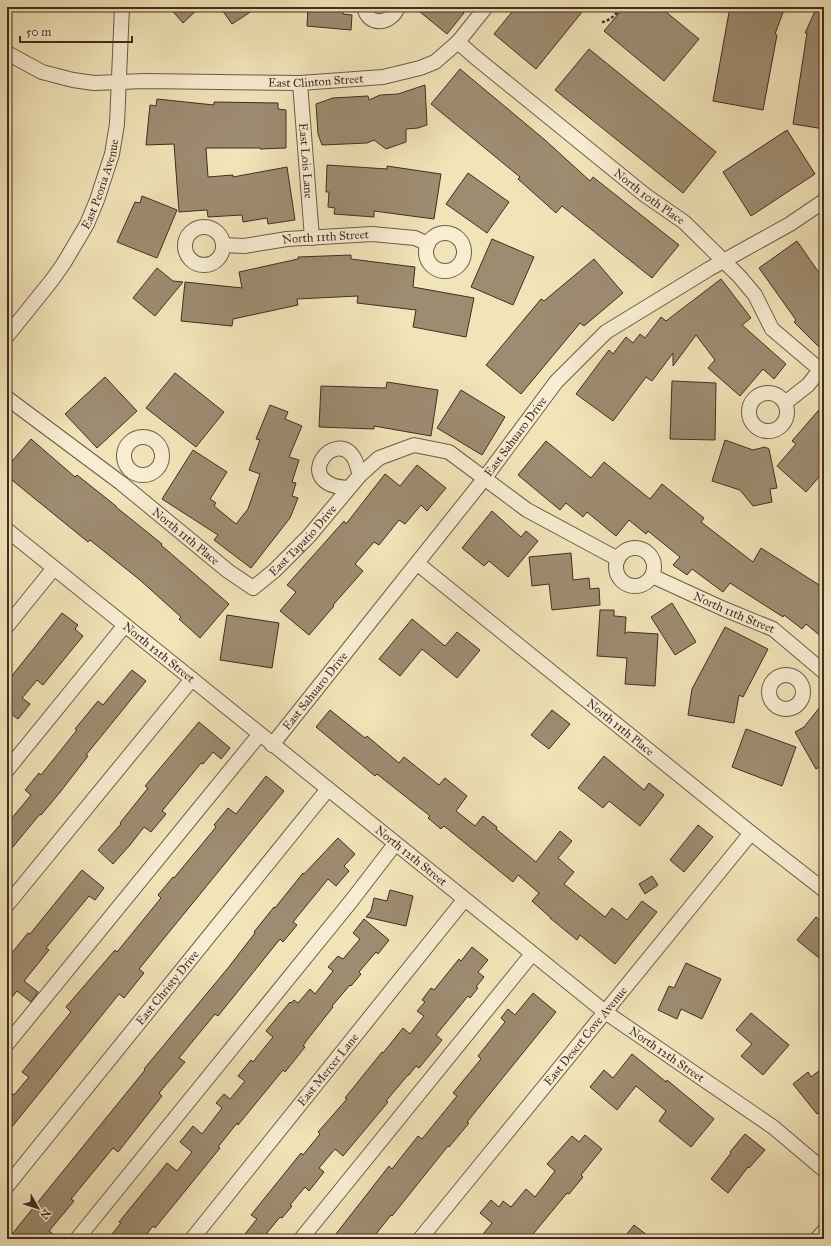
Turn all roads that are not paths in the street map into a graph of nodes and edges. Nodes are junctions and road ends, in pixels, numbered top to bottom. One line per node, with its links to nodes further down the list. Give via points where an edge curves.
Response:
1 (122, 7): 7 (street, East Peoria Avenue)
2 (364, 7): 3 (street, via 370,18 381,21 392,17)
3 (398, 7)
4 (486, 7): 5 (street, East Clinton Street)
5 (458, 42): 8 (street, East Clinton Street, via 435,62 401,73 383,77); 13 (street, North 10th Place, via 645,195 684,222)
6 (7, 53): 7 (street, East Clinton Street, via 42,72 80,81)
7 (119, 82): 8 (street, East Clinton Street); 14 (street, East Peoria Avenue, via 117,124 112,154 87,224 56,274)
8 (300, 83): 10 (street, East Lois Lane)
9 (824, 201): 13 (street, East Sahuaro Drive, via 790,224)
10 (312, 238): 11 (street, North 11th Street, via 372,234 415,238); 12 (street, North 11th Street, via 244,246)
11 (428, 244)
12 (223, 245)
13 (723, 261): 15 (street, North 10th Place, via 755,295 772,329); 20 (street, East Sahuaro Drive, via 606,332 556,382)
14 (7, 336)
15 (822, 371): 17 (street, North 10th Place)
16 (7, 398): 21 (street, North 11th Place)
17 (785, 403)
18 (130, 471): 21 (street)
19 (360, 475): 20 (street, East Tapatio Drive, via 379,458 414,445 449,452); 22 (street, East Tapatio Drive); 22 (street, East Tapatio Drive, via 356,460 348,451 332,450 323,457 319,471 325,482 332,486)
20 (484, 479): 24 (street, via 527,510); 25 (street, East Sahuaro Drive)
21 (121, 483): 28 (street, North 11th Place, via 228,571)
22 (348, 488): 28 (street, East Tapatio Drive, via 309,536)
23 (7, 530): 26 (street, North 12th Street)
24 (618, 559): 27 (street, via 616,570 626,584 638,586); 27 (street, via 626,550 643,550 652,558)
25 (418, 564): 36 (street, East Sahuaro Drive); 39 (street, North 11th Place)
26 (54, 568): 29 (street, North 12th Street); 30 (street)
27 (652, 576): 31 (street, North 11th Street, via 773,629)
28 (253, 588)
29 (125, 625): 34 (street, North 12th Street); 37 (street)
30 (7, 626)
31 (810, 659): 32 (street, North 11th Street); 33 (street)
32 (824, 672)
33 (797, 678)
34 (192, 679): 35 (street, North 12th Street); 43 (street)
35 (259, 735): 36 (street, North 12th Street); 46 (street)
36 (272, 745): 38 (street, North 12th Street)
37 (7, 770)
38 (328, 789): 40 (street, North 12th Street); 48 (street, East Christy Drive)
39 (751, 833): 41 (street, North 11th Place); 45 (street, East Desert Cove Avenue)
40 (395, 844): 42 (street, North 12th Street); 50 (street)
41 (824, 890)
42 (464, 900): 44 (street, North 12th Street); 51 (street, East Mercer Lane)
43 (7, 905)
44 (532, 954): 45 (street, North 12th Street); 52 (street)
45 (605, 1012): 47 (street, North 12th Street, via 773,1127); 53 (street, East Desert Cove Avenue)
46 (7, 1044)
47 (824, 1170)
48 (7, 1186)
49 (824, 1231): 54 (street)
50 (77, 1239)
51 (192, 1239)
52 (301, 1239)
53 (420, 1239)
54 (817, 1239)

